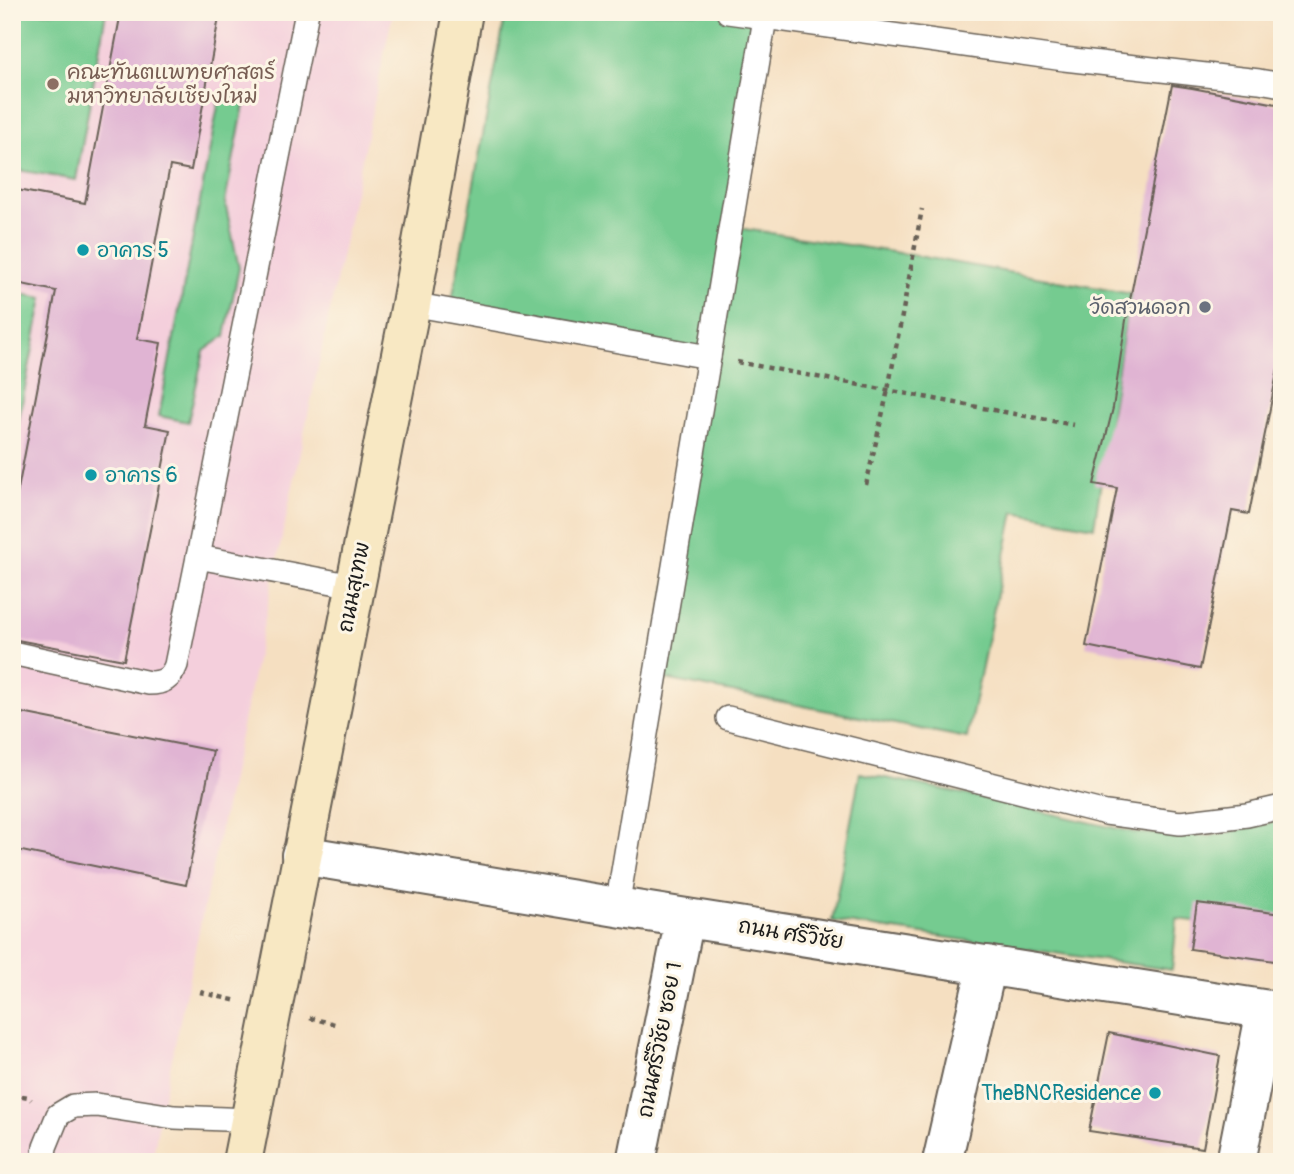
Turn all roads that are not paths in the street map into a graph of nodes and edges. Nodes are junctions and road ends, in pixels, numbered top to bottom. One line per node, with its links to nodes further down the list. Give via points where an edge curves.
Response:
1 (307, 12): 8 (lane)
2 (463, 12): 6 (main road, ถนนสุเทพ)
3 (728, 12): 4 (lane)
4 (765, 18): 5 (lane); 7 (lane)
5 (1282, 85)
6 (411, 304): 7 (lane); 9 (main road, ถนนสุเทพ)
7 (709, 356): 14 (lane)
8 (198, 558): 9 (lane); 10 (lane, via 176,665 161,683)
9 (354, 586): 13 (main road, ถนนสุเทพ)
10 (12, 653)
11 (729, 718): 12 (lane, via 1106,813 1180,823)
12 (1282, 807)
13 (301, 855): 14 (street, ถนน ศรีวิชัย); 18 (main road, ถนนสุเทพ)
14 (617, 907): 15 (street, ถนน ศรีวิชัย)
15 (685, 918): 16 (street, ถนน ศรีวิชัย); 21 (street, ถนนศรีวิชัย ซอย 1)
16 (987, 964): 17 (street, ถนน ศรีวิชัย); 22 (street)
17 (1274, 1011): 23 (street)
18 (250, 1120): 19 (lane, via 73,1105 58,1115); 20 (main road, ถนนสุเทพ)
19 (43, 1162)
20 (242, 1162)
21 (636, 1162)
22 (943, 1162)
23 (1236, 1162)

